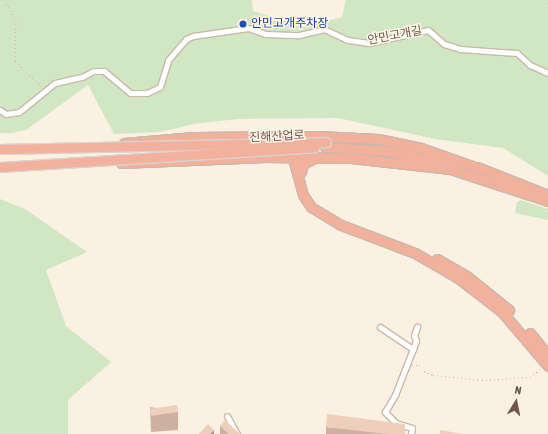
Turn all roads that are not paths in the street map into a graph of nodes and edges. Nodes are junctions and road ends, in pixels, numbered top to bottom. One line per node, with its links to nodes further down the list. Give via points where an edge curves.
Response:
1 (548, 73): 2 (street, 안민고개길, via 530,65 517,53 460,49 444,44 428,30 369,43 348,40 324,29 300,35 265,34 248,28 186,39 168,60 160,87 147,93 130,93 104,71 94,71 45,89 19,112 6,114)
2 (0, 110)
3 (291, 136): 5 (highway, bridge, via 194,137); 6 (highway, via 378,139); 9 (highway, via 296,144)
4 (326, 144): 5 (highway, 진해산업로, bridge); 6 (highway, 진해산업로); 12 (highway, 진해산업로, bridge)
5 (92, 146): 7 (highway, 진해산업로, bridge)
6 (399, 148): 8 (highway, 진해산업로)
7 (0, 149)
8 (416, 154): 10 (highway, via 393,162); 15 (highway, 진해산업로, via 481,169); 16 (highway, 진해산업로, via 474,171)
9 (296, 156): 10 (highway); 11 (highway); 14 (highway)
10 (318, 156): 14 (highway, via 303,164)
11 (278, 157): 12 (highway, bridge, via 145,163); 14 (highway, via 288,160)
12 (51, 163): 13 (highway, 진해산업로, bridge)
13 (0, 166)
14 (299, 171): 20 (highway, via 313,202 342,219 417,249 468,277 494,295); 21 (highway, via 303,195 311,207 322,215 402,246 458,278 502,312)
15 (548, 195)
16 (548, 201)
17 (380, 327): 19 (street)
18 (417, 327): 19 (street)
19 (413, 349): 24 (street, via 385,412 396,423 412,428)
20 (548, 355)
21 (547, 366)
22 (227, 416): 23 (street)
23 (237, 434)
24 (411, 434)

